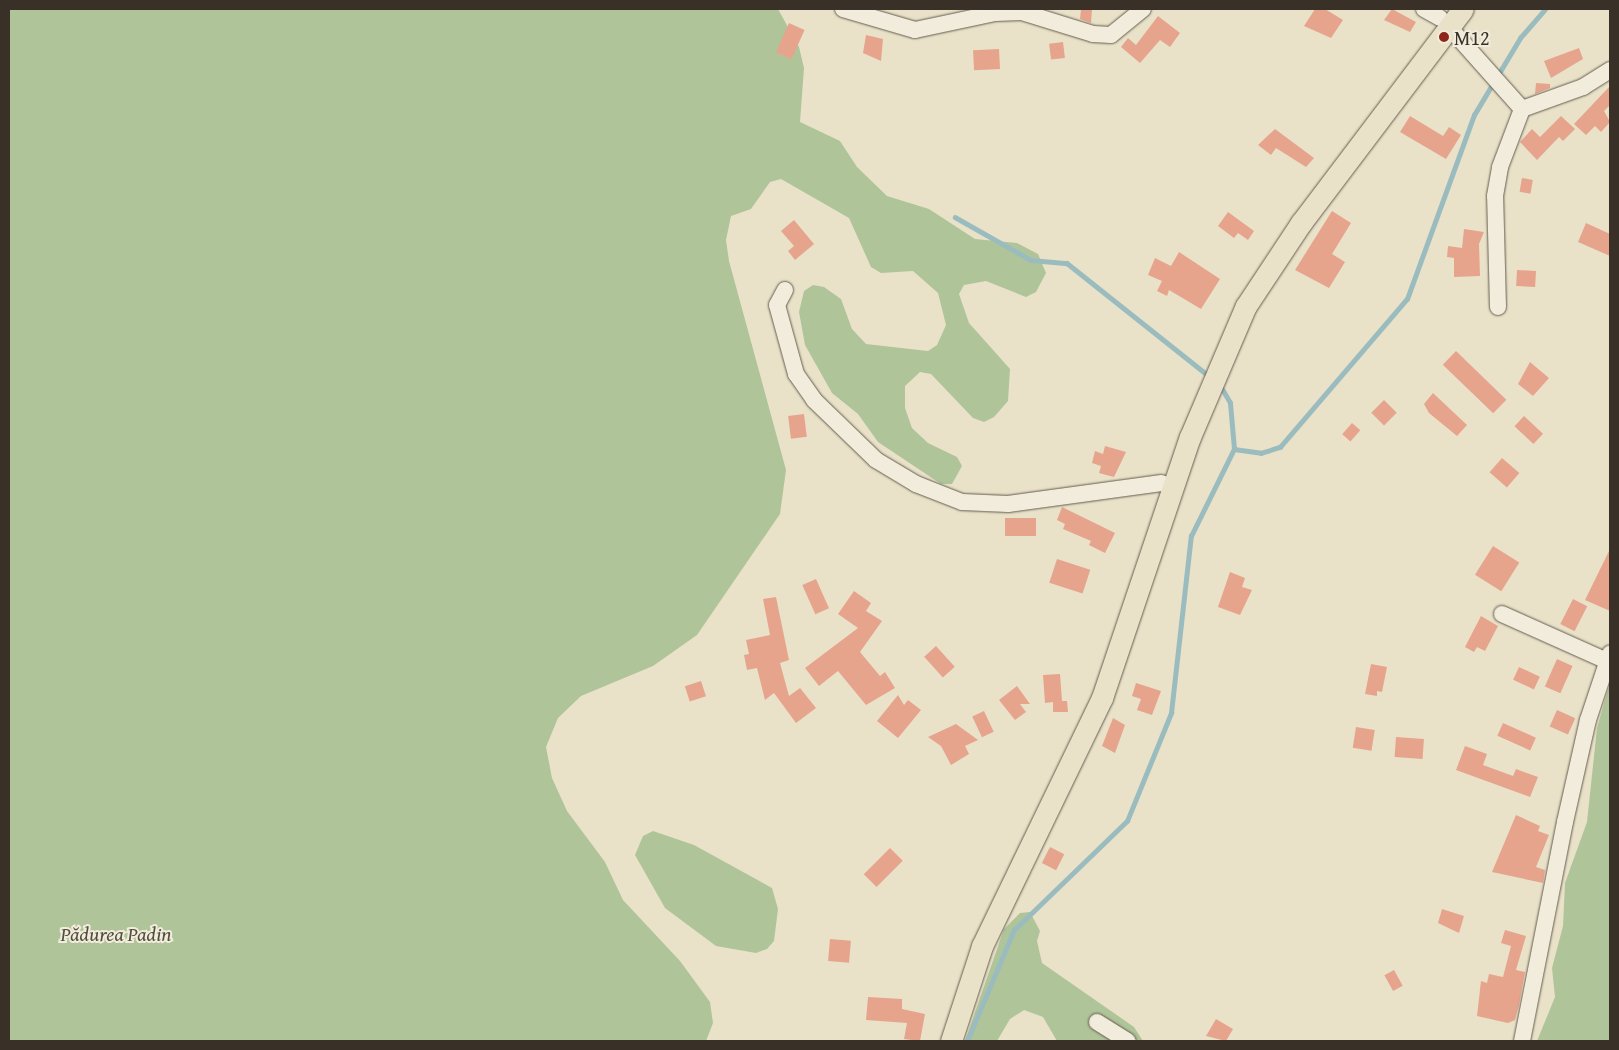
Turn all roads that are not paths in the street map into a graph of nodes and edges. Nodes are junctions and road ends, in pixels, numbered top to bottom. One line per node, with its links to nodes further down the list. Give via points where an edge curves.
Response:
1 (843, 9): 2 (street, via 915,30 995,13 1022,12 1093,34 1111,35)
2 (1143, 9)
3 (1463, 9): 4 (main road)
4 (1440, 16): 6 (street); 9 (main road, via 1259,260)
5 (1610, 70): 6 (street, via 1574,91)
6 (1522, 109): 8 (street, via 1500,167 1495,196)
7 (785, 290): 10 (street, via 777,305 796,374 814,400 876,460 916,484 962,502 1008,504)
8 (1498, 307)
9 (1204, 381): 10 (main road); 15 (main road, via 1113,672 979,953)
10 (1162, 483): 14 (main road, via 1101,668 963,956)
11 (1502, 614): 12 (street)
12 (1609, 658): 17 (street, via 1565,822)
13 (1097, 1022): 16 (street)
14 (937, 1041)
15 (950, 1041)
16 (1128, 1041)
17 (1522, 1041)

